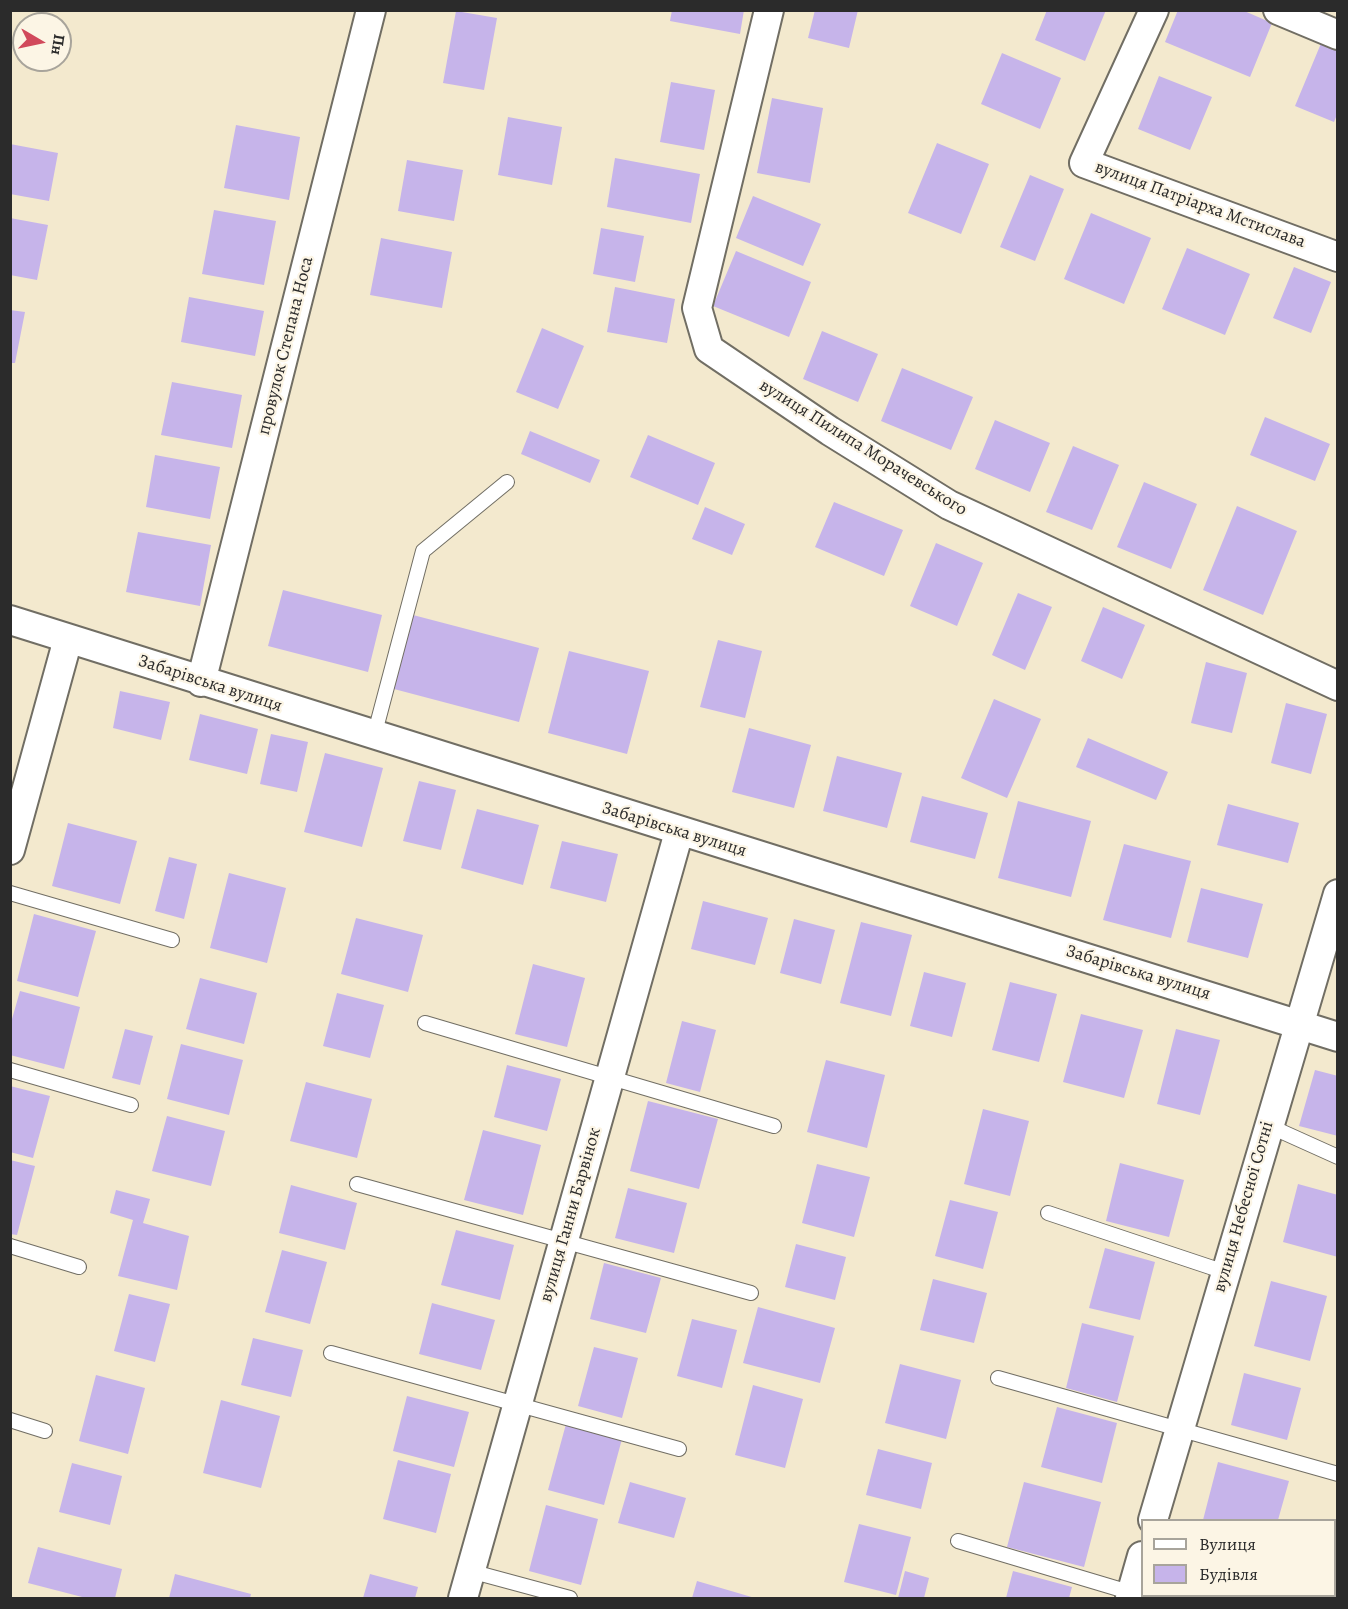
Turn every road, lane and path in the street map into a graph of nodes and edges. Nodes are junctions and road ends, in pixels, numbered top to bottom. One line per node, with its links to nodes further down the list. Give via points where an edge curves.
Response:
1 (371, 10): 10 (street, провулок Степана Носа)
2 (769, 10): 11 (street, вулиця Пилипа Морачевського, via 697,308 709,349 949,505)
3 (1154, 10): 6 (street, вулиця Патріарха Мстислава, via 1084,164)
4 (1278, 10): 5 (street)
5 (1338, 35)
6 (1338, 257)
7 (507, 482): 12 (lane, via 423,551)
8 (10, 620): 9 (street, Забарівська вулиця)
9 (68, 639): 10 (street, Забарівська вулиця); 14 (street)
10 (201, 682): 12 (street, Забарівська вулиця)
11 (1338, 686)
12 (374, 736): 13 (street, Забарівська вулиця)
13 (679, 832): 19 (street, Забарівська вулиця); 22 (street, вулиця Ганни Барвінок)
14 (10, 850)
15 (10, 893): 17 (lane)
16 (1338, 894): 19 (street, вулиця Небесної Сотні)
17 (172, 940)
18 (424, 1023): 22 (lane)
19 (1298, 1023): 20 (street, Забарівська вулиця); 24 (street, вулиця Небесної Сотні)
20 (1338, 1037)
21 (10, 1070): 23 (lane)
22 (609, 1079): 25 (lane); 29 (street, вулиця Ганни Барвінок)
23 (131, 1105)
24 (1267, 1125): 26 (lane); 32 (street, вулиця Небесної Сотні)
25 (774, 1126)
26 (1338, 1157)
27 (357, 1184): 29 (lane)
28 (1048, 1213): 32 (lane)
29 (564, 1240): 33 (lane); 36 (street, вулиця Ганни Барвінок)
30 (10, 1246): 31 (lane)
31 (79, 1267)
32 (1225, 1272): 38 (street, вулиця Небесної Сотні)
33 (751, 1293)
34 (331, 1353): 36 (lane)
35 (998, 1378): 38 (lane)
36 (518, 1403): 40 (lane); 45 (street, вулиця Ганни Барвінок)
37 (10, 1420): 39 (lane)
38 (1179, 1429): 41 (lane); 42 (street, вулиця Небесної Сотні)
39 (45, 1431)
40 (679, 1449)
41 (1338, 1474)
42 (1154, 1519)
43 (958, 1541): 46 (lane)
44 (1141, 1570): 46 (street)
45 (470, 1571): 47 (street, вулиця Ганни Барвінок); 48 (lane)
46 (1137, 1597)
47 (463, 1599)
48 (570, 1599)

